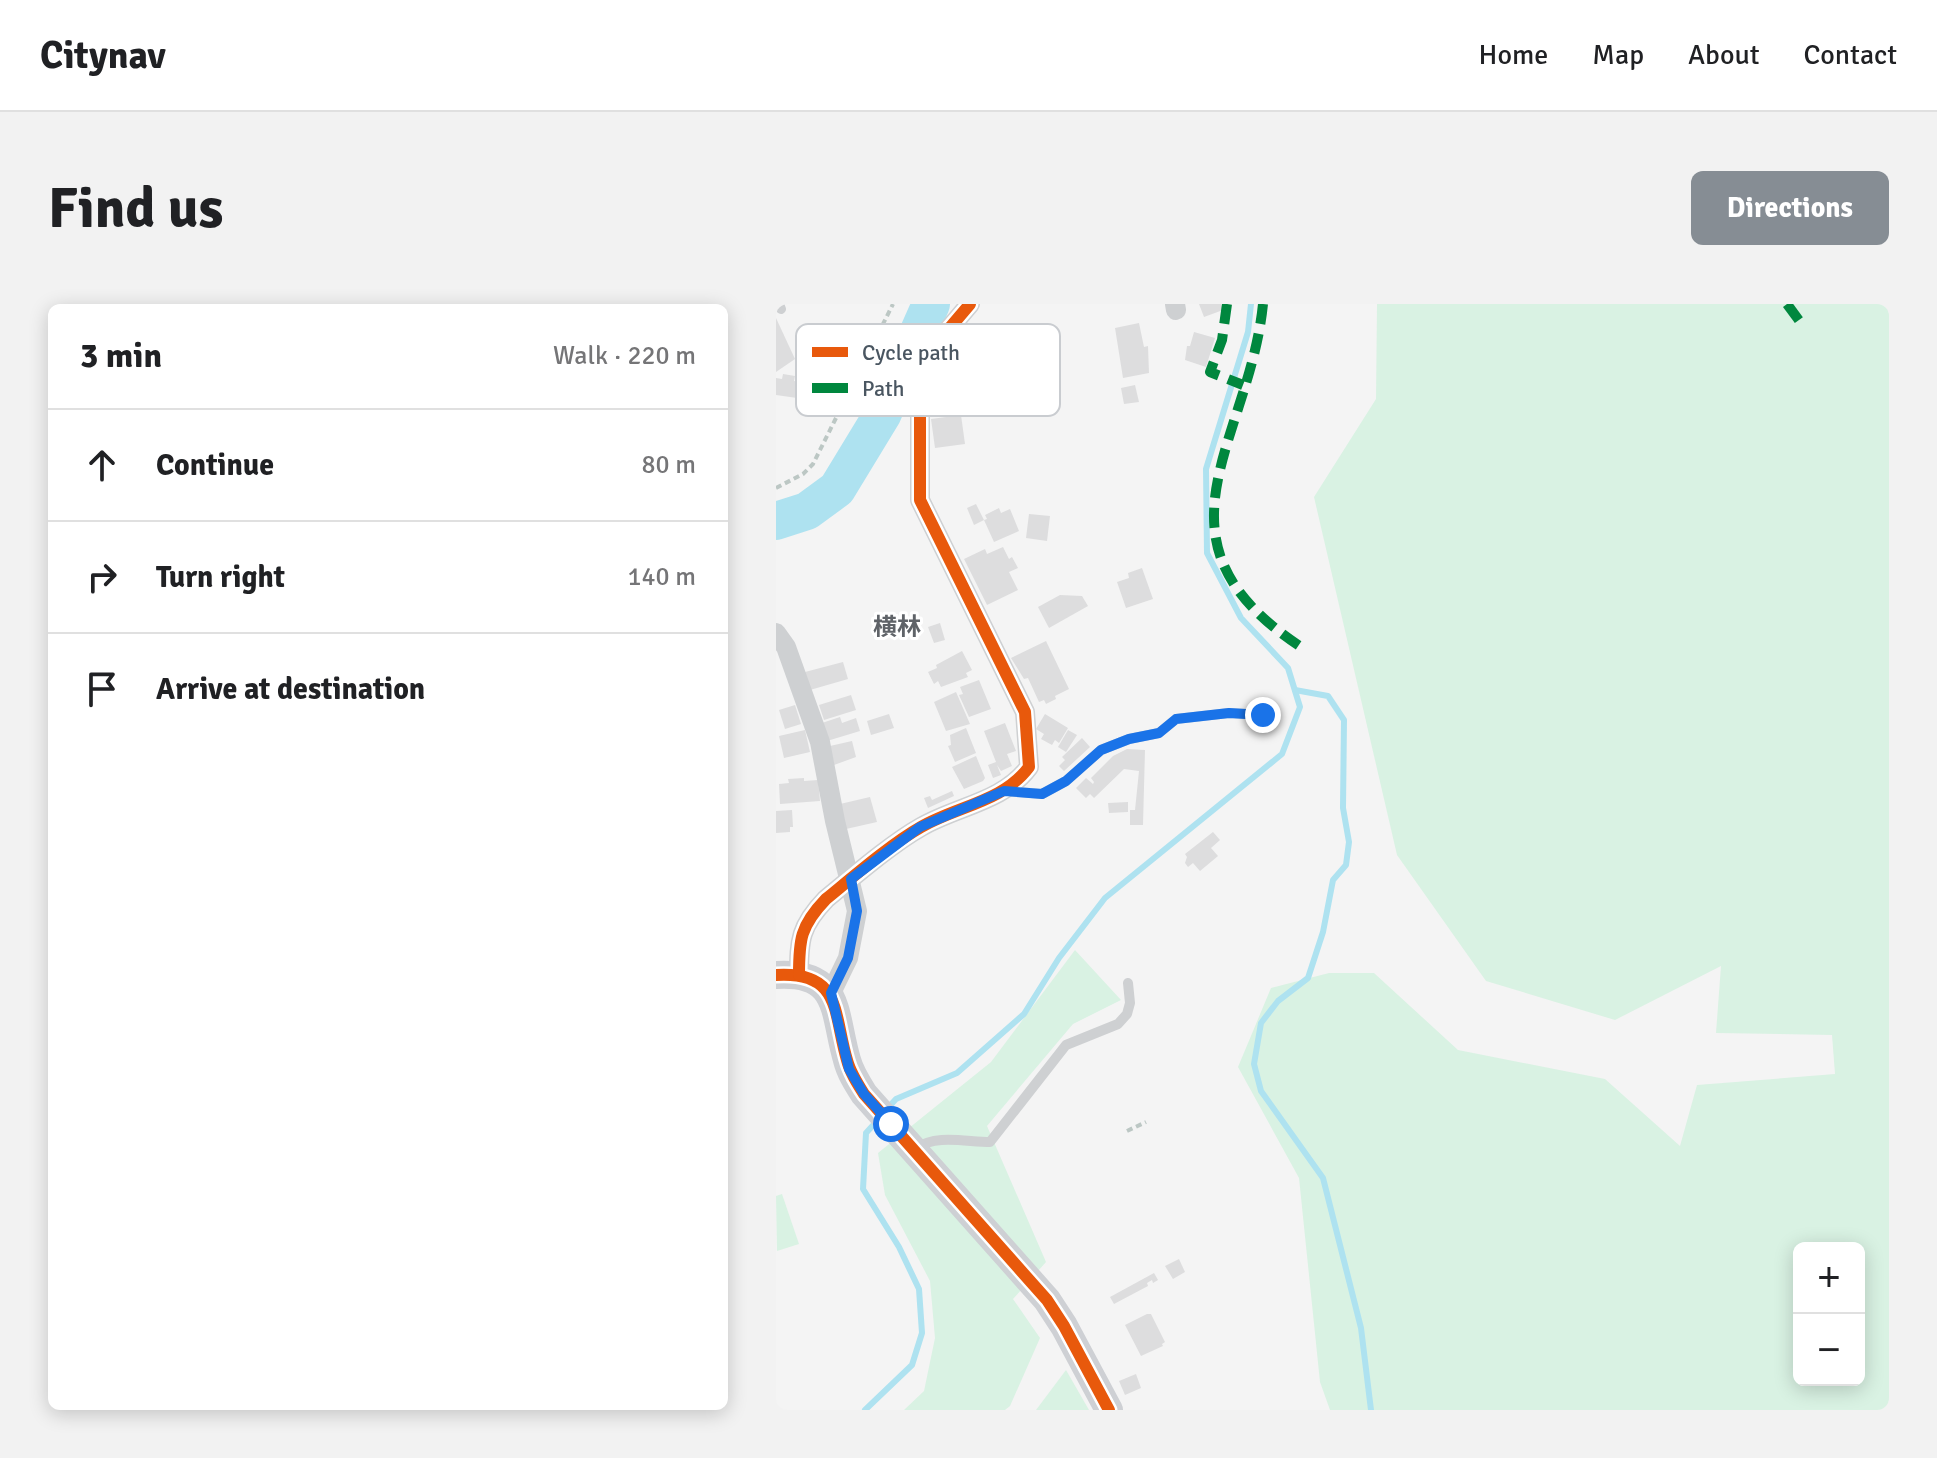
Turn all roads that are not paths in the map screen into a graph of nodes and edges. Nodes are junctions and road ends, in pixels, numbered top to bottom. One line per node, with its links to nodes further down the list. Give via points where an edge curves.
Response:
1 (970, 304): 2 (street)
2 (953, 324)
3 (920, 416): 6 (street, via 920,500 1025,712 1029,767)
4 (776, 633): 7 (street, via 786,647 820,742)
5 (1263, 715): 6 (lane, via 1176,719 1159,733 1101,750 1042,794)
6 (1004, 791): 7 (street, via 920,827)
7 (851, 879): 8 (street, via 816,910 799,939); 10 (street, via 857,911 848,958)
8 (788, 975): 10 (street, via 818,982)
9 (1128, 983): 11 (lane, via 1127,1014 1118,1024 1066,1045 990,1142 934,1140)
10 (831, 993): 11 (street, via 849,1069)
11 (916, 1150): 12 (street, via 1047,1300)
12 (1109, 1410)

